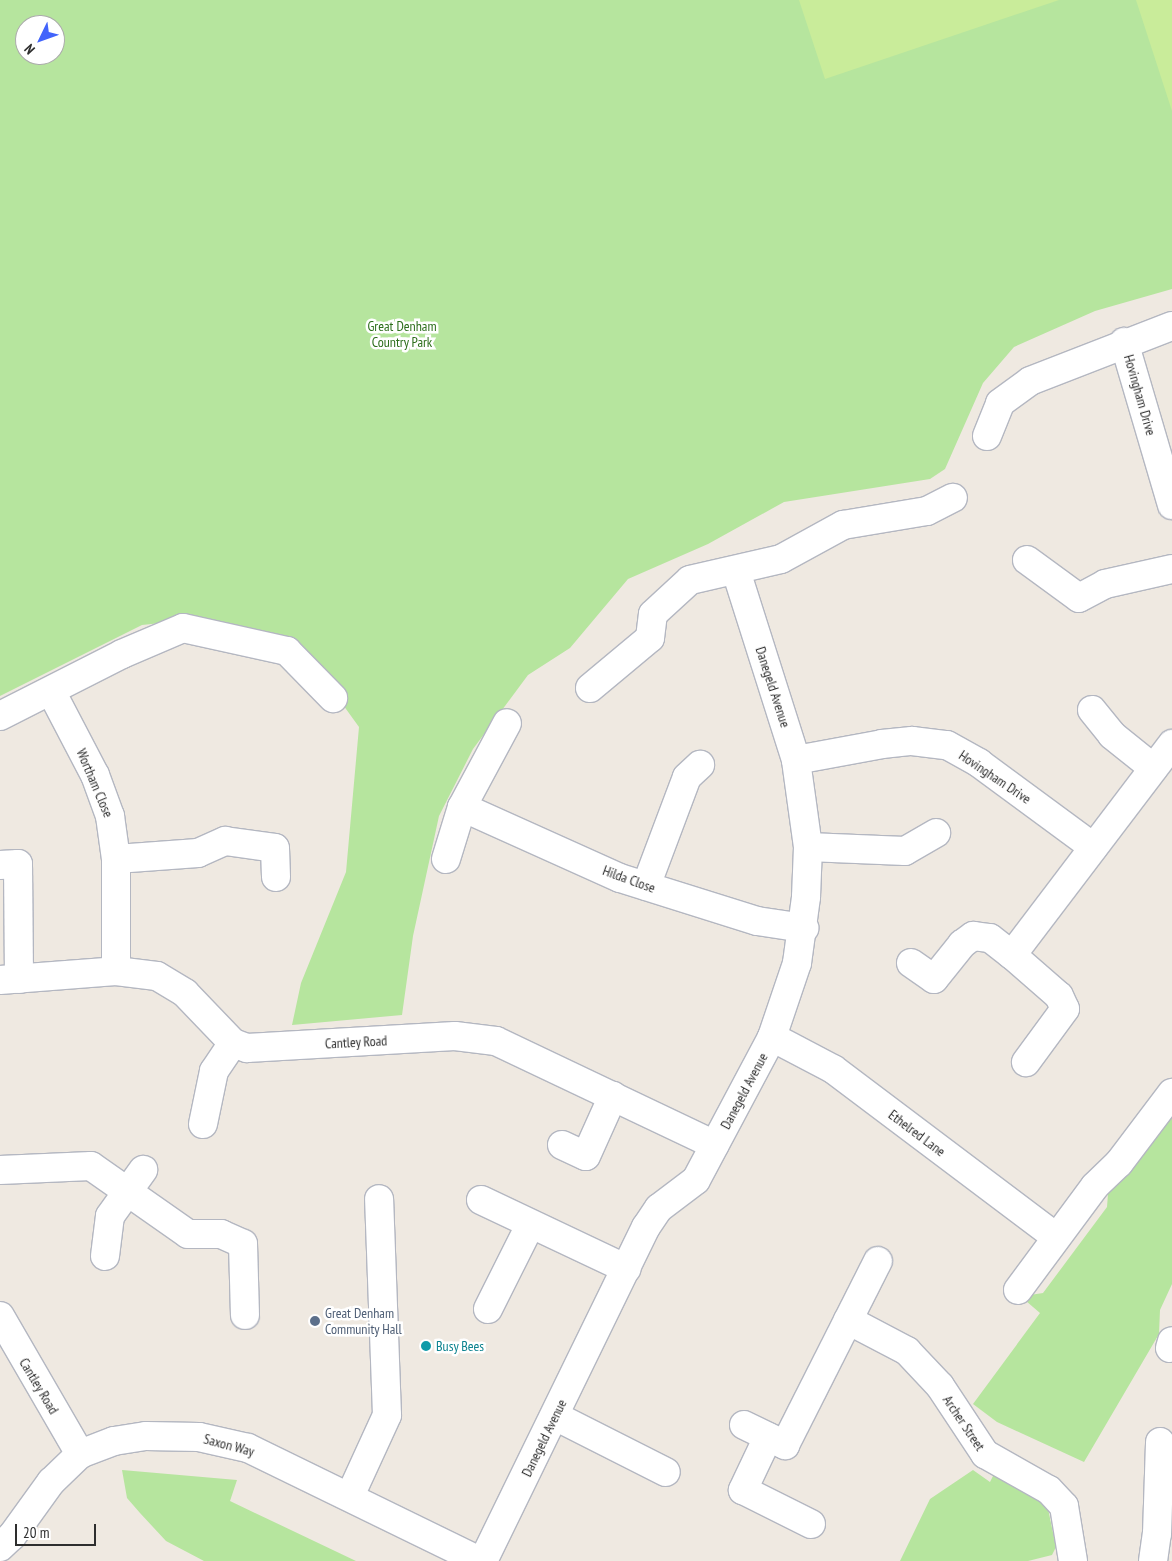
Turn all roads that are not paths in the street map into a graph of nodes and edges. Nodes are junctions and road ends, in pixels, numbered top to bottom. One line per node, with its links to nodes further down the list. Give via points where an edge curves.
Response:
1 (1172, 326): 2 (street)
2 (1124, 342): 3 (street, via 1030,381 1000,403); 5 (street, Hovingham Drive)
3 (987, 436)
4 (953, 498): 8 (street, via 927,511 843,525 781,558)
5 (1172, 505)
6 (1027, 560): 7 (street, via 1079,598 1105,584)
7 (1172, 569)
8 (736, 570): 9 (street, via 690,580 653,614 650,638); 16 (street, Danegeld Avenue)
9 (590, 688)
10 (51, 691): 11 (street, via 122,654 183,628 287,651); 13 (street); 23 (street, Wortham Close, via 95,775 110,816)
11 (333, 698)
12 (1092, 710): 18 (street, via 1112,735)
13 (0, 716)
14 (508, 723): 19 (street)
15 (1172, 744): 18 (street)
16 (796, 760): 21 (street, Danegeld Avenue); 22 (street, Hovingham Drive, via 902,742 947,745 979,763)
17 (700, 765): 27 (street, via 687,777)
18 (1153, 768): 22 (street)
19 (462, 807): 24 (street); 27 (street, Hilda Close, via 620,878)
20 (936, 834): 21 (street, via 905,851)
21 (808, 847): 28 (street, Danegeld Avenue)
22 (1093, 847): 29 (street)
23 (116, 859): 26 (street, via 198,853 225,841 275,848); 31 (street, Wortham Close)
24 (446, 859)
25 (0, 865): 32 (street, via 18,864)
26 (276, 877)
27 (646, 886): 28 (street, Hilda Close, via 758,921)
28 (804, 928): 33 (street, Danegeld Avenue, via 788,994)
29 (1012, 955): 30 (street, via 990,938 973,936 962,944 934,980); 35 (street, via 1059,996 1065,1009)
30 (911, 963)
31 (116, 971): 32 (street); 34 (street, via 157,976 186,993)
32 (10, 980)
33 (772, 1037): 40 (street, Danegeld Avenue); 46 (street, Ethelred Lane, via 833,1069)
34 (233, 1043): 37 (street, Cantley Road, via 247,1048 455,1036 496,1041); 38 (street, via 214,1070)
35 (1026, 1062)
36 (1172, 1093): 46 (street, via 1119,1164 1095,1186)
37 (613, 1096): 39 (street, via 586,1156); 40 (street, Cantley Road)
38 (203, 1124)
39 (562, 1145)
40 (715, 1145): 49 (street, Danegeld Avenue, via 696,1180 659,1208)
41 (0, 1170): 42 (street, via 91,1166)
42 (136, 1181): 47 (street, via 110,1216); 52 (street, via 188,1234 221,1234 243,1244)
43 (379, 1199): 62 (street, via 387,1415)
44 (481, 1200): 45 (street)
45 (530, 1225): 49 (street, via 545,1229); 51 (street)
46 (1056, 1238): 50 (street)
47 (105, 1256)
48 (878, 1261): 54 (street)
49 (627, 1269): 56 (street, Danegeld Avenue)
50 (1018, 1290)
51 (488, 1309)
52 (245, 1315)
53 (0, 1316): 55 (street, Cantley Road)
54 (848, 1320): 58 (street, via 785,1445); 66 (street, Archer Street, via 907,1351 940,1386 985,1454 1049,1490 1064,1506)
55 (10, 1360): 60 (street, Cantley Road)
56 (555, 1416): 61 (street); 65 (street, Danegeld Avenue)
57 (744, 1425): 58 (street)
58 (768, 1437): 63 (street, via 743,1490)
59 (1160, 1442): 67 (street)
60 (80, 1454): 62 (street, Saxon Way, via 114,1441 146,1436 199,1436 248,1448); 64 (street, Saxon Way, via 51,1482 12,1536)
61 (666, 1472)
62 (350, 1496): 65 (street, Saxon Way)
63 (811, 1524)
64 (0, 1547)
65 (482, 1561)
66 (1073, 1561)
67 (1153, 1561)

